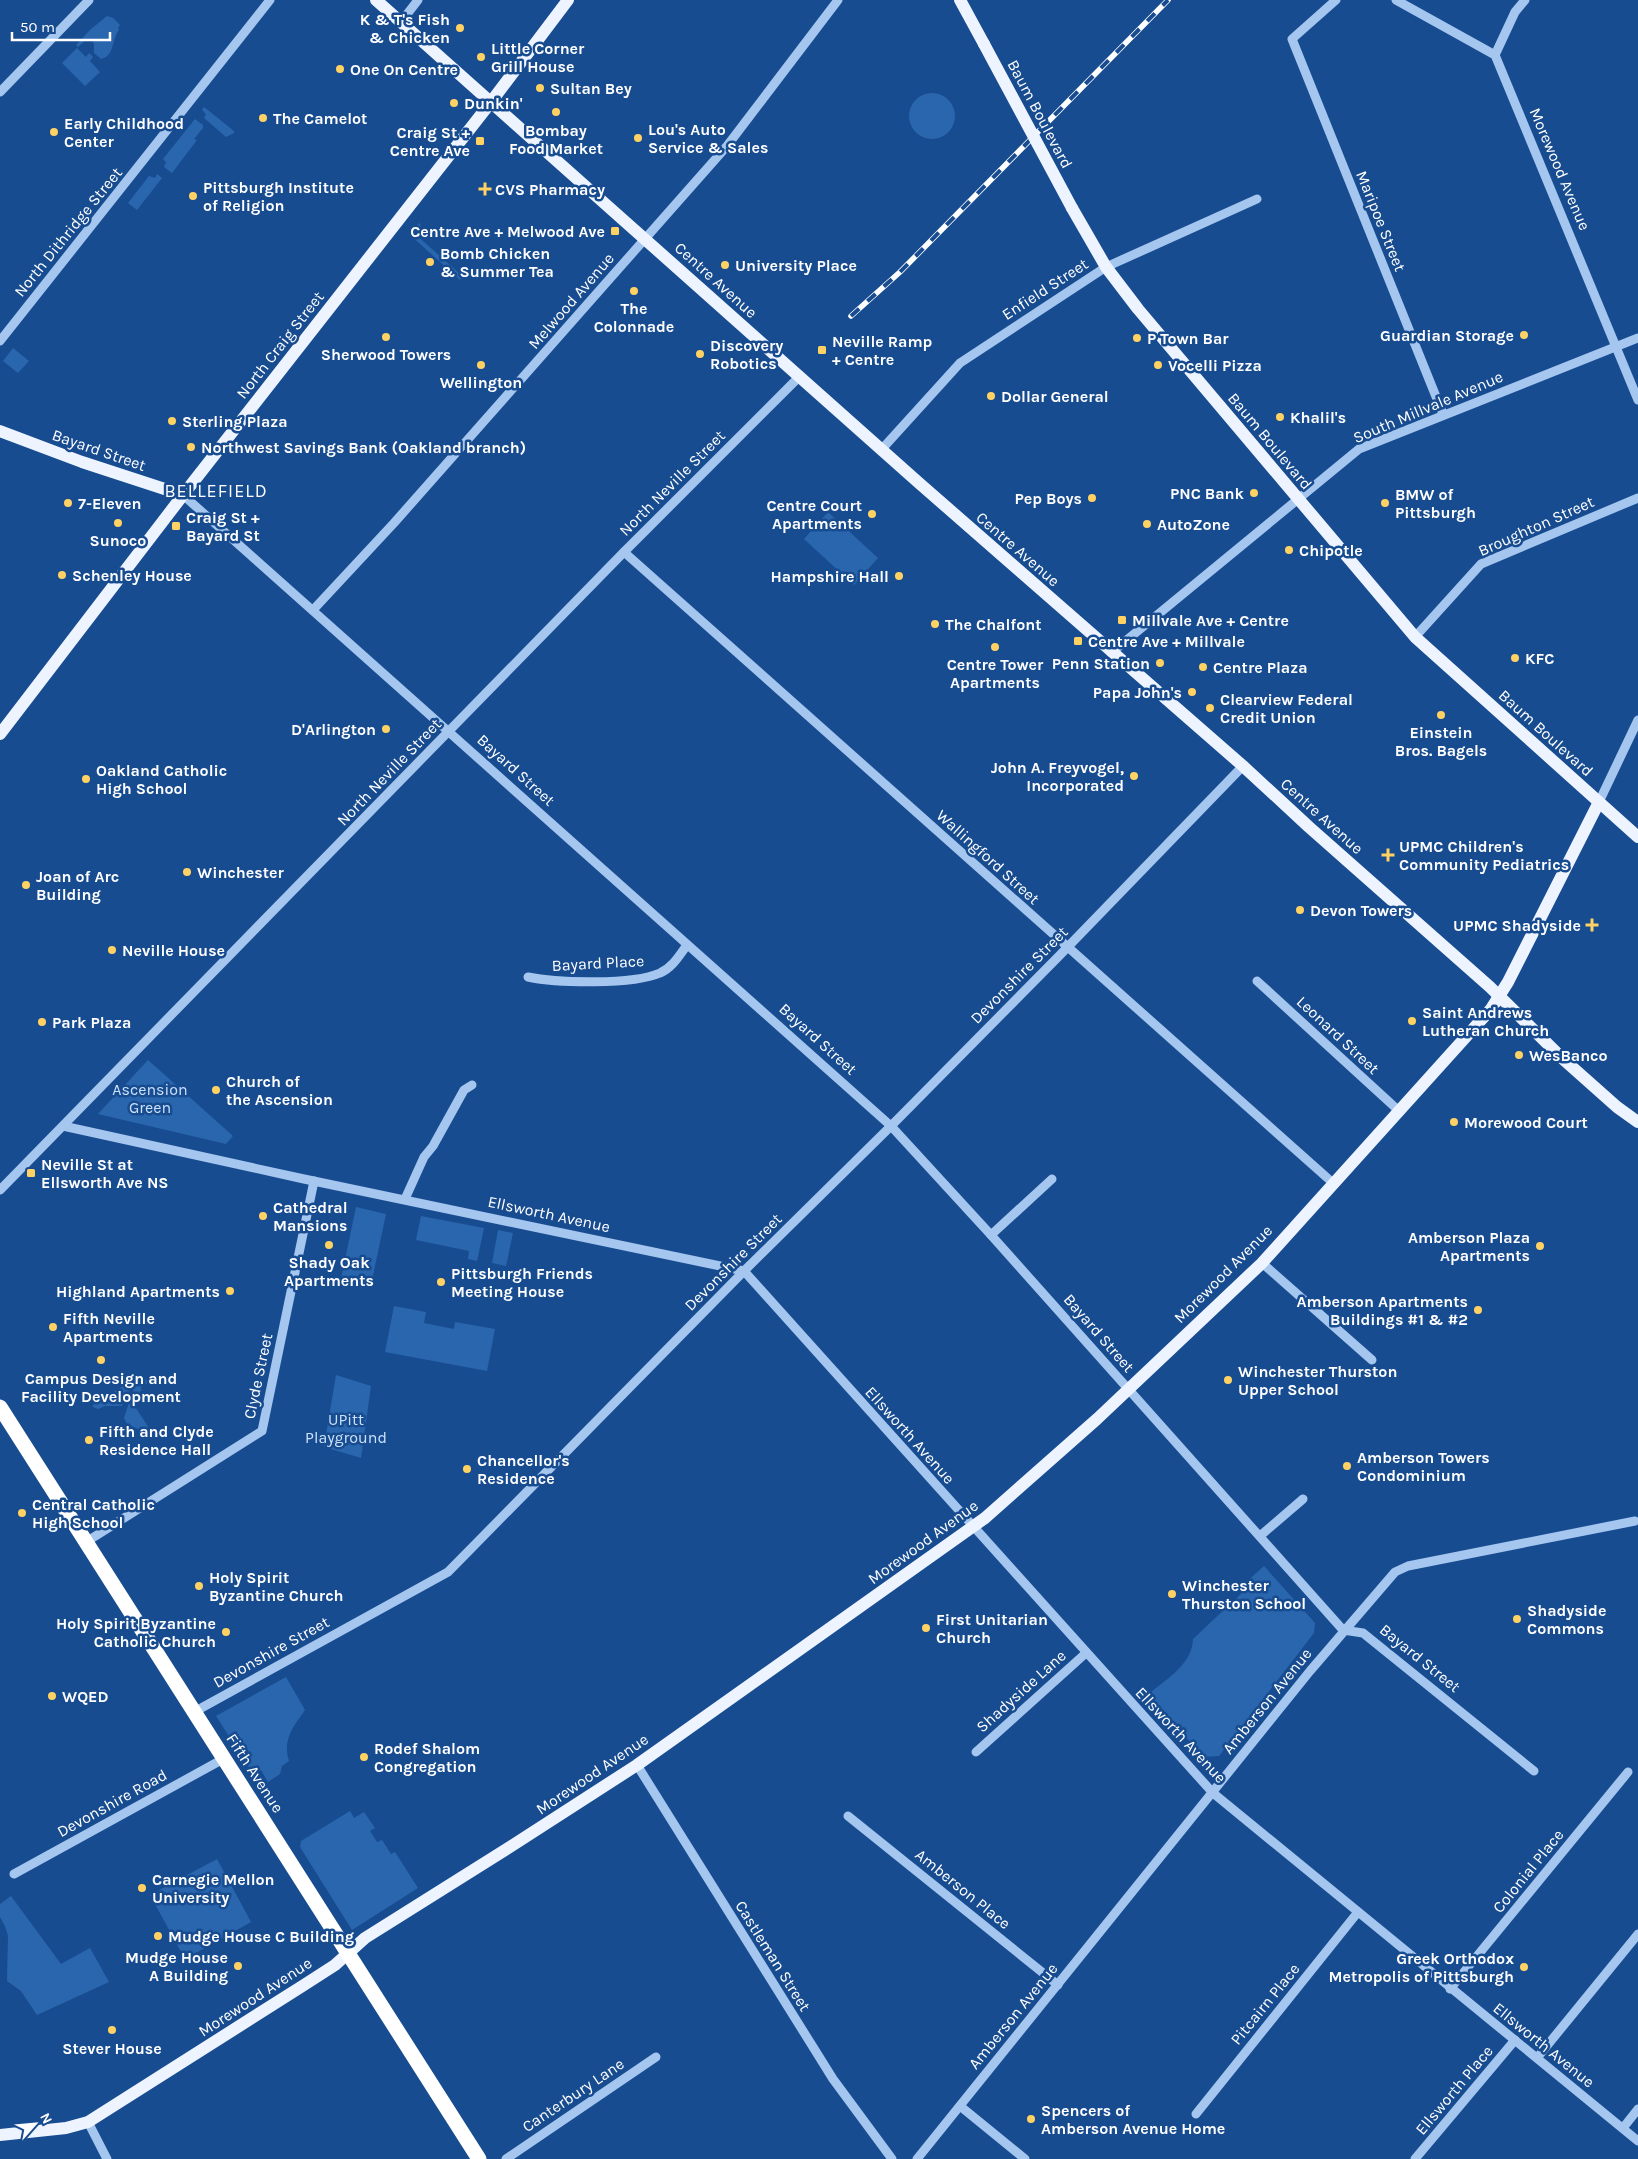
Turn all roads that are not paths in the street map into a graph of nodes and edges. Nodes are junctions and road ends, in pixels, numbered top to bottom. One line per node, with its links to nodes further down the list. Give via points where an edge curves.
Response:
1 (89, 0): 13 (street)
2 (270, 0): 19 (street, North Dithridge Street)
3 (376, 0): 11 (main road, Centre Avenue)
4 (418, 0): 11 (street)
5 (568, 0): 14 (main road, North Craig Street)
6 (838, 0): 16 (street, Melwood Avenue, via 727,146)
7 (960, 0): 17 (main road, Baum Boulevard, bridge)
8 (1336, 0): 23 (street, Maripoe Street, via 1292,39)
9 (1396, 0): 12 (street)
10 (1525, 0): 12 (street, via 1515,12)
11 (401, 22): 14 (main road, Centre Avenue)
12 (1495, 55): 20 (street, Morewood Avenue)
13 (0, 92)
14 (491, 102): 16 (main road, Centre Avenue); 26 (main road, North Craig Street)
15 (1256, 199): 17 (street, Enfield Street)
16 (645, 239): 21 (main road, Centre Avenue); 30 (street, Melwood Avenue, via 399,518)
17 (1106, 267): 25 (street, Enfield Street, via 960,363); 28 (main road, Baum Boulevard)
18 (1638, 338): 20 (street, South Millvale Avenue)
19 (0, 341)
20 (1616, 347): 22 (street, Morewood Avenue); 23 (street, South Millvale Avenue)
21 (800, 376): 25 (main road, Centre Avenue); 29 (street, North Neville Street)
22 (1638, 400)
23 (1443, 414): 28 (street, South Millvale Avenue, via 1359,449)
24 (0, 432): 26 (main road, Bayard Street)
25 (882, 449): 32 (main road, Centre Avenue)
26 (183, 495): 30 (street, Bayard Street); 35 (main road, North Craig Street)
27 (1638, 498): 31 (street, Broughton Street, via 1481,564)
28 (1297, 499): 31 (main road, Baum Boulevard); 32 (street, South Millvale Avenue)
29 (624, 552): 34 (street, North Neville Street); 40 (street, Wallingford Street)
30 (313, 610): 34 (street, Bayard Street)
31 (1415, 637): 37 (main road, Baum Boulevard)
32 (1111, 652): 36 (main road, Centre Avenue)
33 (1638, 720): 37 (street, Morewood Avenue)
34 (449, 732): 39 (street, Bayard Street); 47 (street, North Neville Street)
35 (0, 734)
36 (1243, 766): 40 (street, Devonshire Street); 43 (main road, Centre Avenue)
37 (1599, 802): 38 (main road, Baum Boulevard); 43 (main road, Morewood Avenue)
38 (1638, 838)
39 (686, 946): 41 (street, Bayard Place, via 674,963 661,973 640,979 561,982); 48 (street, Bayard Street)
40 (1067, 948): 48 (street, Devonshire Street); 51 (street, Wallingford Street)
41 (528, 977)
42 (1257, 981): 45 (street, Leonard Street)
43 (1499, 997): 45 (main road, Morewood Avenue); 46 (main road, Centre Avenue, via 1563,1059)
44 (472, 1084): 53 (street, via 464,1090 424,1157)
45 (1398, 1110): 51 (main road, Morewood Avenue)
46 (1638, 1122)
47 (63, 1126): 50 (street, Ellsworth Avenue); 52 (street, North Neville Street)
48 (891, 1126): 54 (street, Bayard Street); 56 (street, Devonshire Street)
49 (1052, 1179): 54 (street)
50 (314, 1181): 53 (street, Ellsworth Avenue); 64 (street, Clyde Street, via 262,1431)
51 (1333, 1182): 55 (main road, Morewood Avenue)
52 (0, 1190)
53 (405, 1199): 56 (street, Ellsworth Avenue)
54 (991, 1235): 58 (street, Bayard Street)
55 (1262, 1263): 57 (street); 58 (main road, Morewood Avenue)
56 (744, 1271): 62 (street, Ellsworth Avenue); 67 (street, Devonshire Street, via 448,1572)
57 (1372, 1360)
58 (1127, 1389): 62 (main road, Morewood Avenue, via 1098,1419); 63 (street, Bayard Street)
59 (0, 1407): 64 (highway, Fifth Avenue)
60 (1303, 1499): 63 (street)
61 (1635, 1521): 65 (street, Amberson Avenue, via 1408,1566 1395,1572)
62 (973, 1527): 66 (street, Ellsworth Avenue); 70 (main road, Morewood Avenue)
63 (1260, 1536): 65 (street, Bayard Street)
64 (86, 1542): 67 (highway, Fifth Avenue)
65 (1343, 1630): 71 (street, Bayard Street, via 1362,1633); 73 (street, Amberson Avenue)
66 (1086, 1653): 68 (street, Shadyside Lane); 73 (street, Ellsworth Avenue)
67 (194, 1712): 69 (highway, Fifth Avenue)
68 (976, 1752)
69 (225, 1758): 75 (street, Devonshire Road); 78 (highway, Fifth Avenue)
70 (637, 1765): 78 (main road, Morewood Avenue, via 365,1938); 94 (street, Castleman Street, via 832,2080)
71 (1534, 1771)
72 (1628, 1772): 80 (street, Colonial Place)
73 (1213, 1793): 76 (street, Ellsworth Avenue); 79 (street, Amberson Avenue)
74 (848, 1816): 79 (street, Amberson Place)
75 (14, 1874)
76 (1358, 1912): 80 (street, Ellsworth Avenue); 86 (street, Pitcairn Place)
77 (1638, 1934): 83 (street)
78 (348, 1953): 87 (main road, Morewood Avenue); 92 (highway, Fifth Avenue)
79 (1058, 1985): 84 (street, Amberson Avenue)
80 (1450, 1989): 81 (street, Ellsworth Avenue)
81 (1515, 2040): 83 (street, Ellsworth Avenue); 97 (street, Ellsworth Place)
82 (656, 2056): 93 (street, Canterbury Lane)
83 (1537, 2058): 88 (street, Ellsworth Avenue)
84 (960, 2106): 95 (street, Amberson Avenue); 96 (street)
85 (1638, 2110): 88 (street)
86 (1196, 2114)
87 (88, 2122): 89 (main road, Morewood Avenue, via 66,2128); 91 (street)
88 (1623, 2128): 90 (street, Ellsworth Avenue)
89 (0, 2134)
90 (1638, 2141)
91 (107, 2159)
92 (479, 2159)
93 (506, 2159)
94 (892, 2159)
95 (917, 2159)
96 (1025, 2159)
97 (1416, 2159)

